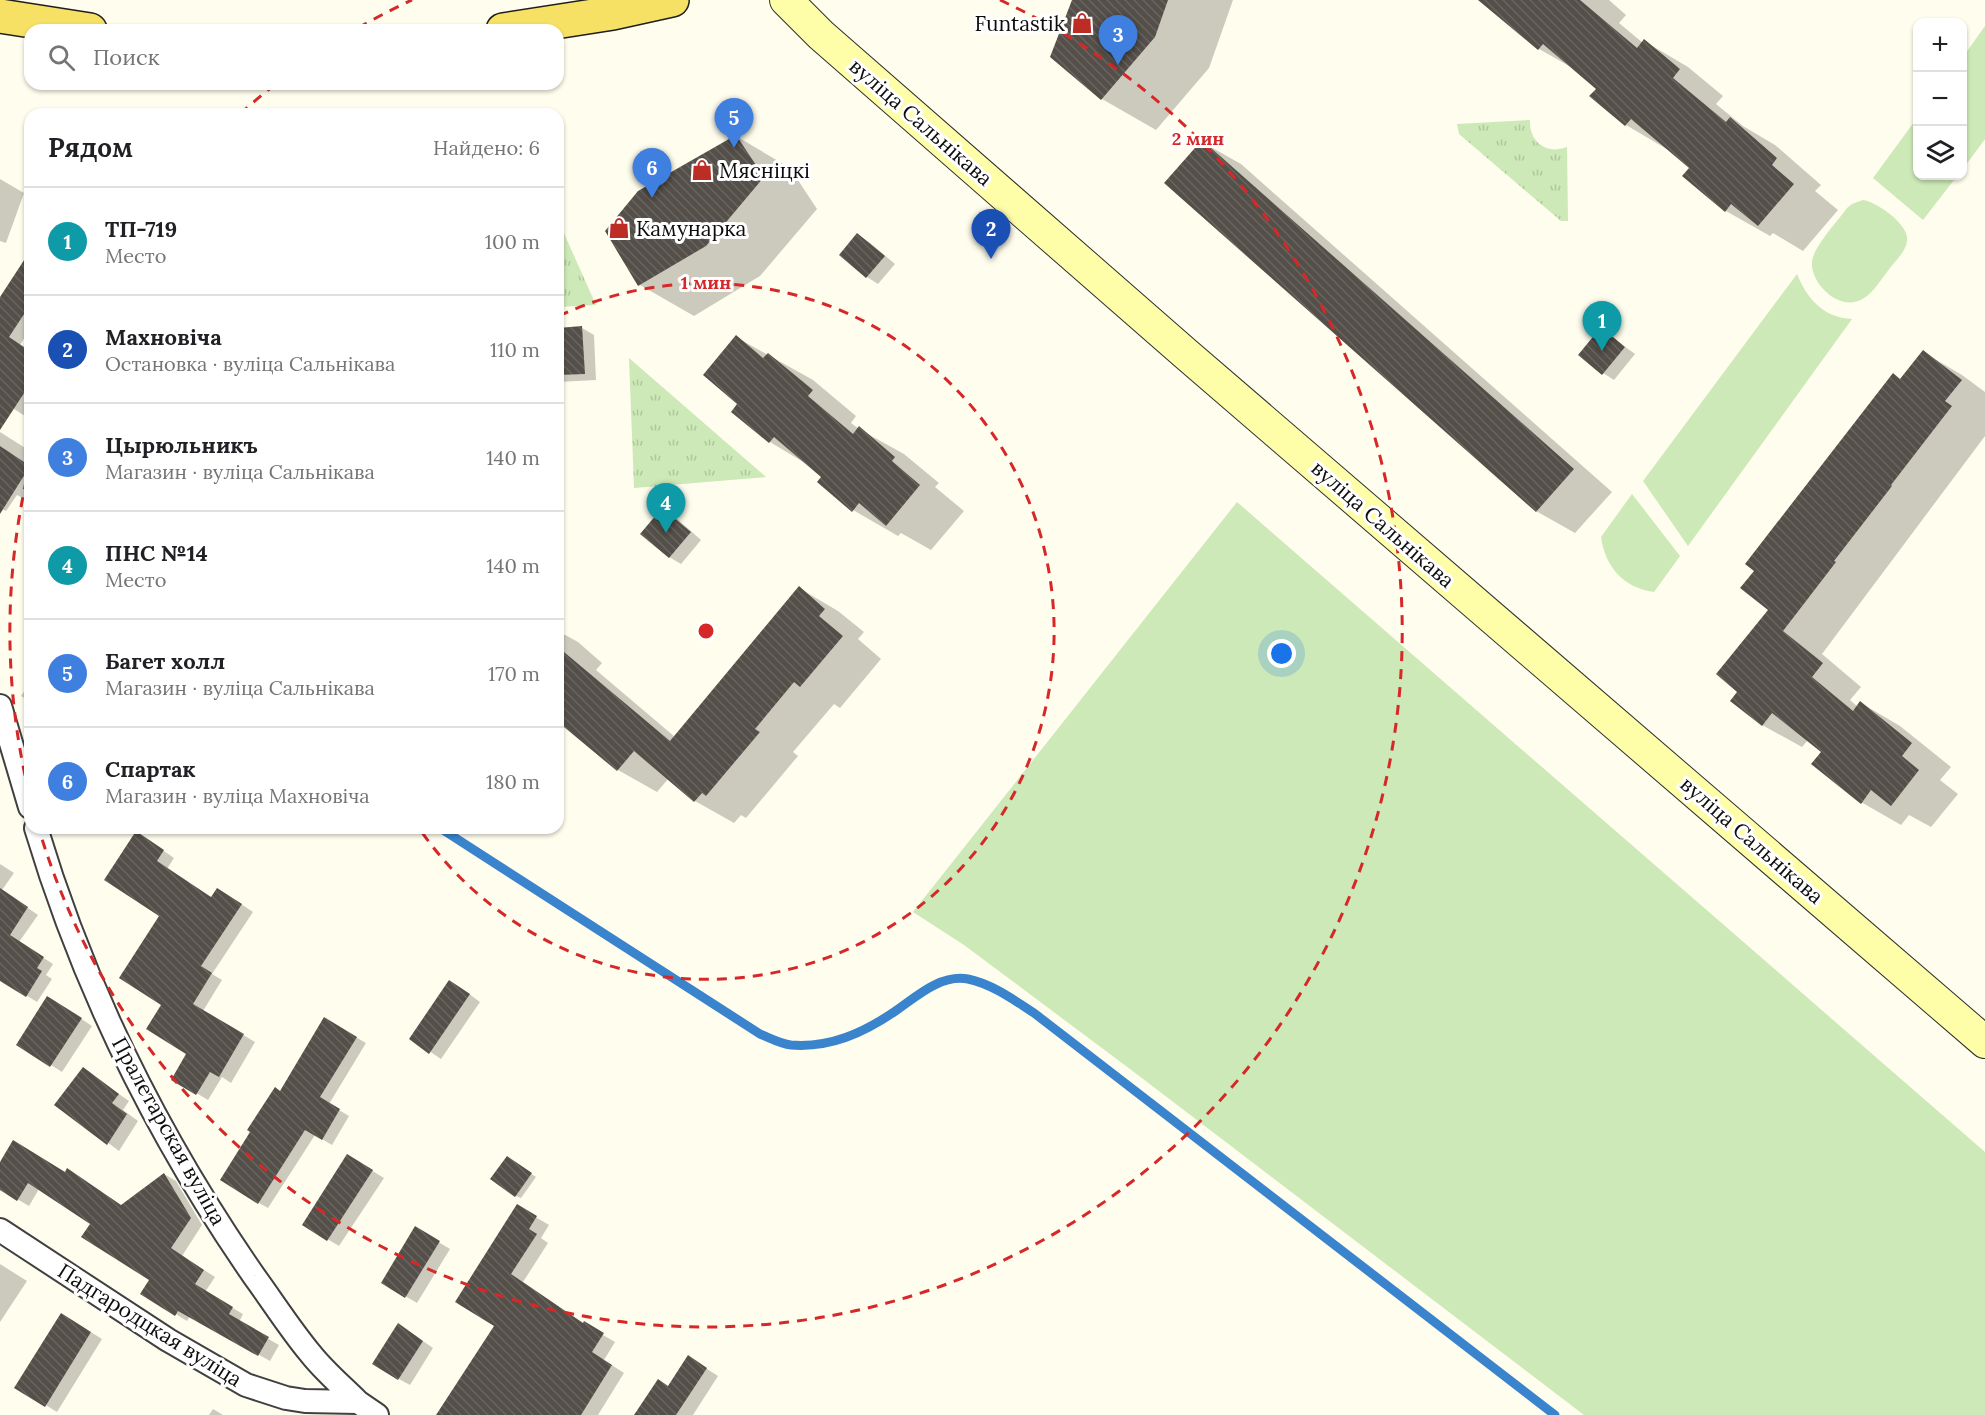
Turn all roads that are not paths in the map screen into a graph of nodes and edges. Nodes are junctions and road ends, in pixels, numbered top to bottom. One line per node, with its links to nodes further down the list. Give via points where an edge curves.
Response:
1 (672, 0): 5 (main road)
2 (786, 0): 9 (street, вуліца Сальнікава, via 821,35 1186,354)
3 (0, 16): 4 (main road)
4 (51, 24)
5 (541, 24)
6 (0, 706): 7 (street)
7 (24, 787)
8 (38, 834): 11 (street, Пралетарская вуліца, via 102,1007 185,1167 226,1235 293,1330)
9 (1985, 1042)
10 (0, 1230): 11 (street, Падгародцкая вуліца, via 168,1340 246,1385 305,1401)
11 (358, 1402): 12 (street)
12 (377, 1415)

